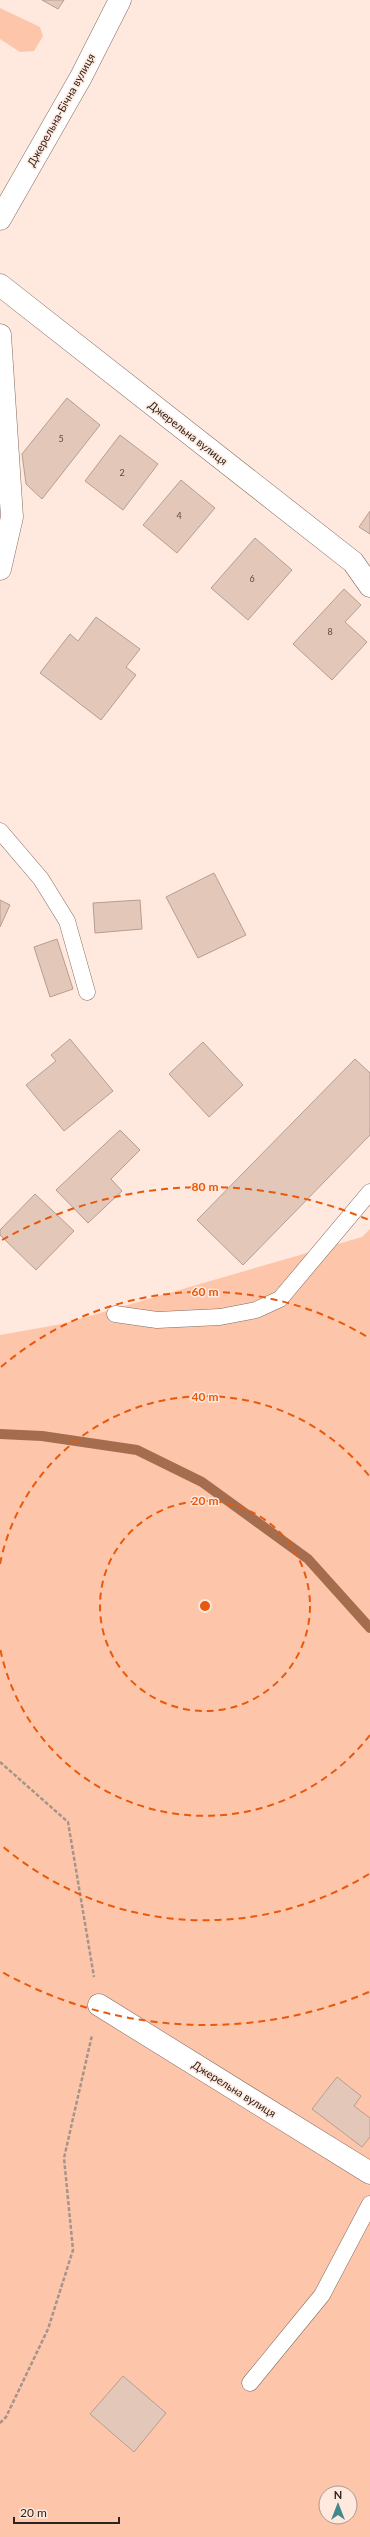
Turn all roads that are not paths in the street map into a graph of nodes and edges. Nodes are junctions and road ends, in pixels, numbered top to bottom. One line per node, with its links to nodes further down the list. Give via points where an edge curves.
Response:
1 (120, 0): 2 (street, Джерельна-Бічна вулиця, via 81,77)
2 (0, 219)
3 (0, 285): 5 (street, Джерельна вулиця)
4 (0, 335): 6 (street, via 12,517)
5 (361, 567): 7 (street, Джерельна вулиця)
6 (0, 569)
7 (370, 586)
8 (0, 831): 9 (lane, via 41,879 66,921)
9 (88, 992)
10 (370, 1192): 11 (lane, via 280,1299 256,1310 220,1317 157,1320)
11 (114, 1314)
12 (98, 2005): 13 (street, Джерельна вулиця)
13 (370, 2174)
14 (370, 2204): 15 (lane, via 322,2295)
15 (250, 2383)

